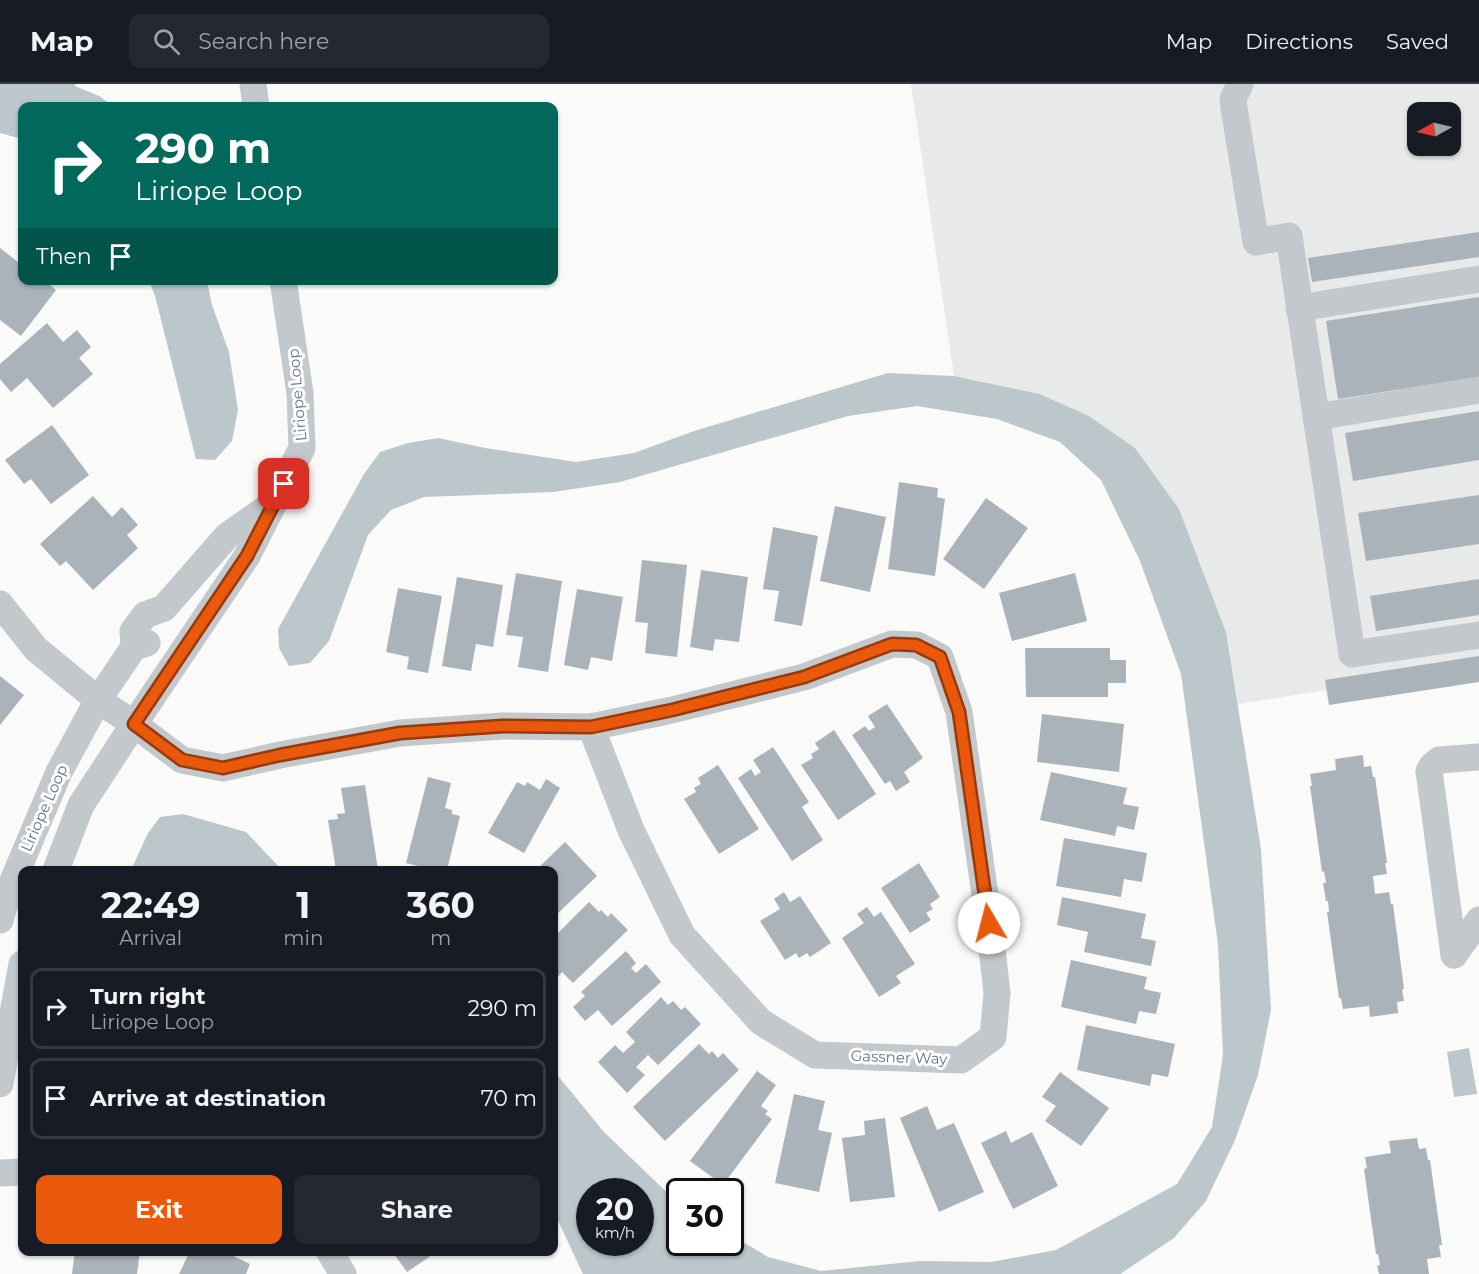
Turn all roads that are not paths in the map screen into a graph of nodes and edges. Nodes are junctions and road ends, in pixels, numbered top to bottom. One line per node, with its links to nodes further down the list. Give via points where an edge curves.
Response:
1 (253, 84): 3 (street)
2 (1240, 84): 6 (street, via 1233,99 1256,242 1289,236)
3 (255, 102)
4 (1479, 279): 6 (street)
5 (284, 285): 9 (street, Liriope Loop, via 300,393 302,448)
6 (1299, 308): 8 (street)
7 (1479, 390): 8 (street)
8 (1316, 417): 13 (street, via 1352,654)
9 (274, 503): 10 (street, Liriope Loop, via 227,536); 11 (street, Liriope Loop)
10 (193, 575): 11 (street); 14 (street, Liriope Loop)
11 (221, 596): 15 (street, Liriope Loop)
12 (0, 604): 14 (street, via 36,650)
13 (1479, 635)
14 (98, 700): 15 (street); 18 (street, Liriope Loop, via 59,772)
15 (134, 724): 16 (street, Gassner Way, via 182,760 223,768 400,733 503,726); 19 (street, Liriope Loop, via 81,805)
16 (591, 727): 16 (street, Gassner Way, via 804,677 892,644 916,645 940,657 963,736 997,993 993,1037 961,1060 815,1054 761,1022 682,935 631,830)
17 (1479, 757): 22 (street, via 1439,760 1429,771 1454,955)
18 (19, 866)
19 (58, 866)
20 (18, 869): 21 (street, Liriope Loop)
21 (0, 920)
22 (1479, 920)
23 (18, 986): 24 (street)
24 (0, 1084)
25 (18, 1172): 26 (street)
26 (0, 1173)
27 (332, 1256): 28 (street)
28 (343, 1274)

